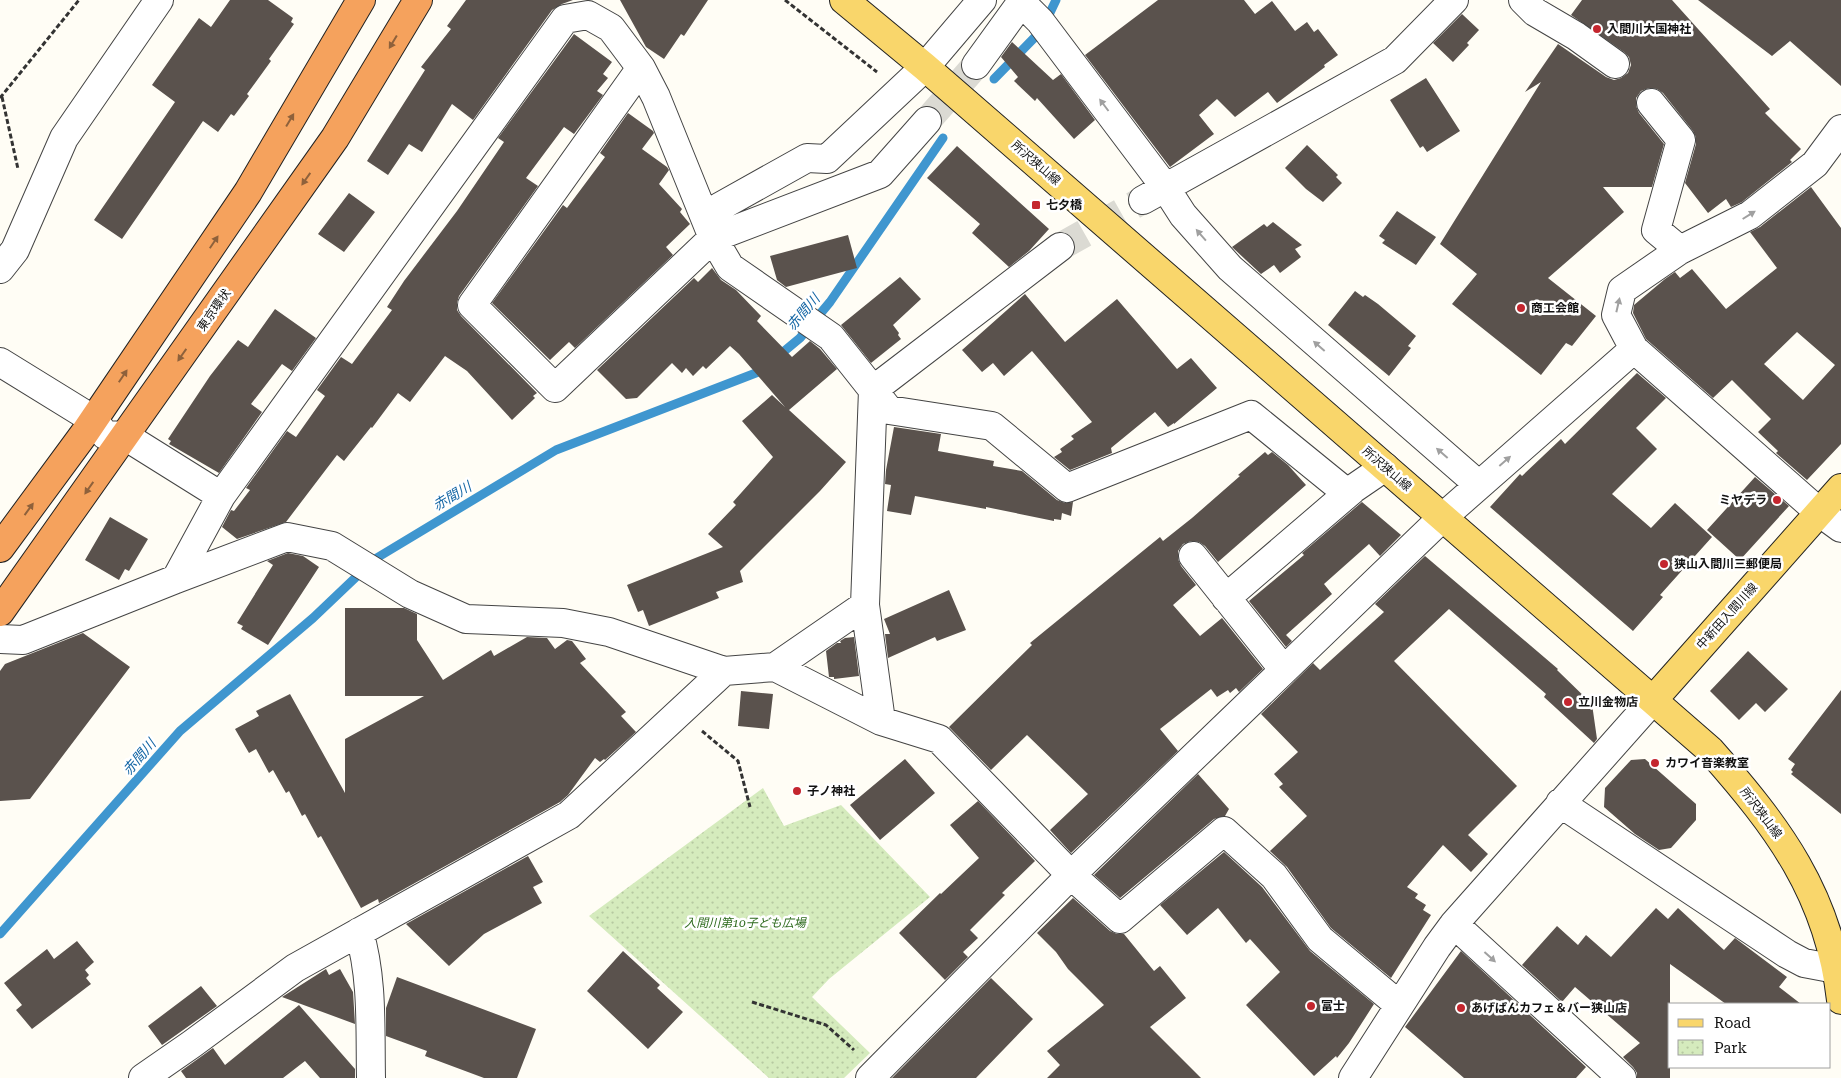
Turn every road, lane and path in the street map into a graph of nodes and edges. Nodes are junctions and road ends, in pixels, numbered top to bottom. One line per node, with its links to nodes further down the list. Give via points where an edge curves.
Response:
1 (79, 0): 16 (path)
2 (159, 0): 25 (street, via 64,138 15,250)
3 (361, 0): 29 (highway, one-way to 3, via 248,192)
4 (418, 0): 30 (highway, 東京環状, one-way to 30, via 335,138)
5 (785, 0): 15 (path)
6 (844, 0): 13 (main road, 所沢狭山線)
7 (982, 0): 13 (street)
8 (1454, 0): 21 (street, via 1395,60)
9 (1523, 0): 11 (street, via 1535,12)
10 (1022, 2): 12 (street); 21 (street, one-way to 10, via 1040,21)
11 (1615, 64)
12 (976, 65)
13 (925, 67): 15 (street); 31 (main road, 所沢狭山線)
14 (641, 68): 22 (street); 22 (street, via 472,305 555,388); 35 (street, via 611,28 588,15 565,19)
15 (901, 90): 22 (street, via 827,159 807,158)
16 (1, 97): 20 (path)
17 (1651, 103): 24 (street, via 1681,140 1656,230)
18 (927, 121): 22 (street, via 880,174)
19 (1841, 129): 24 (street, one-way to 19, via 1750,215 1815,164)
20 (18, 172)
21 (1154, 194): 32 (street, one-way to 21, via 1230,268 1183,215)
22 (709, 226): 28 (street, via 730,267 831,337)
23 (1060, 247): 28 (street)
24 (1680, 250): 26 (street, one-way to 24, via 1616,315 1622,290)
25 (0, 269)
26 (1634, 348): 32 (street, one-way to 26); 36 (street)
27 (0, 362): 29 (street)
28 (873, 390): 34 (street, via 889,410 992,426 1067,488 1251,415 1346,493); 43 (street)
29 (94, 420): 30 (street, via 105,435); 39 (highway, one-way to 29)
30 (125, 436): 35 (street); 44 (highway, 東京環状, one-way to 44)
31 (1384, 467): 34 (street); 37 (main road, 所沢狭山線)
32 (1479, 485): 37 (street)
33 (1841, 488): 36 (main road, 中新田入間川線)
34 (1352, 490): 42 (street)
35 (221, 496): 41 (street)
36 (1819, 512): 38 (street); 49 (main road, 中新田入間川線)
37 (1443, 517): 47 (street); 49 (main road, 所沢狭山線)
38 (1841, 528)
39 (0, 548)
40 (1193, 556): 42 (street)
41 (176, 579): 45 (street, via 23,640); 48 (street, via 287,537 332,546 410,594 466,619 572,625 609,632)
42 (1226, 598): 47 (street)
43 (865, 605): 46 (street); 51 (street)
44 (0, 612)
45 (0, 639)
46 (775, 667): 48 (street); 51 (street)
47 (1284, 670): 54 (street)
48 (724, 671): 50 (street)
49 (1653, 700): 52 (street); 57 (main road, 所沢狭山線, via 1710,750 1777,831 1825,923)
50 (679, 712): 53 (path, via 738,761); 56 (street, via 569,815)
51 (881, 721): 54 (street, via 939,739)
52 (1560, 803): 55 (street); 57 (street, via 1787,954 1804,963)
53 (750, 807)
54 (1071, 875): 60 (street, via 1120,919 1224,831 1274,876 1320,938); 61 (street)
55 (1454, 924): 60 (street); 65 (street, one-way to 65)
56 (359, 932): 62 (street, via 295,968); 63 (street, via 370,1010)
57 (1840, 968): 58 (main road, 所沢狭山線)
58 (1841, 1000)
59 (752, 1002): 61 (path, via 826,1025)
60 (1399, 1005): 64 (street)
61 (874, 1074)
62 (143, 1078)
63 (371, 1078)
64 (1353, 1078)
65 (1622, 1078)

